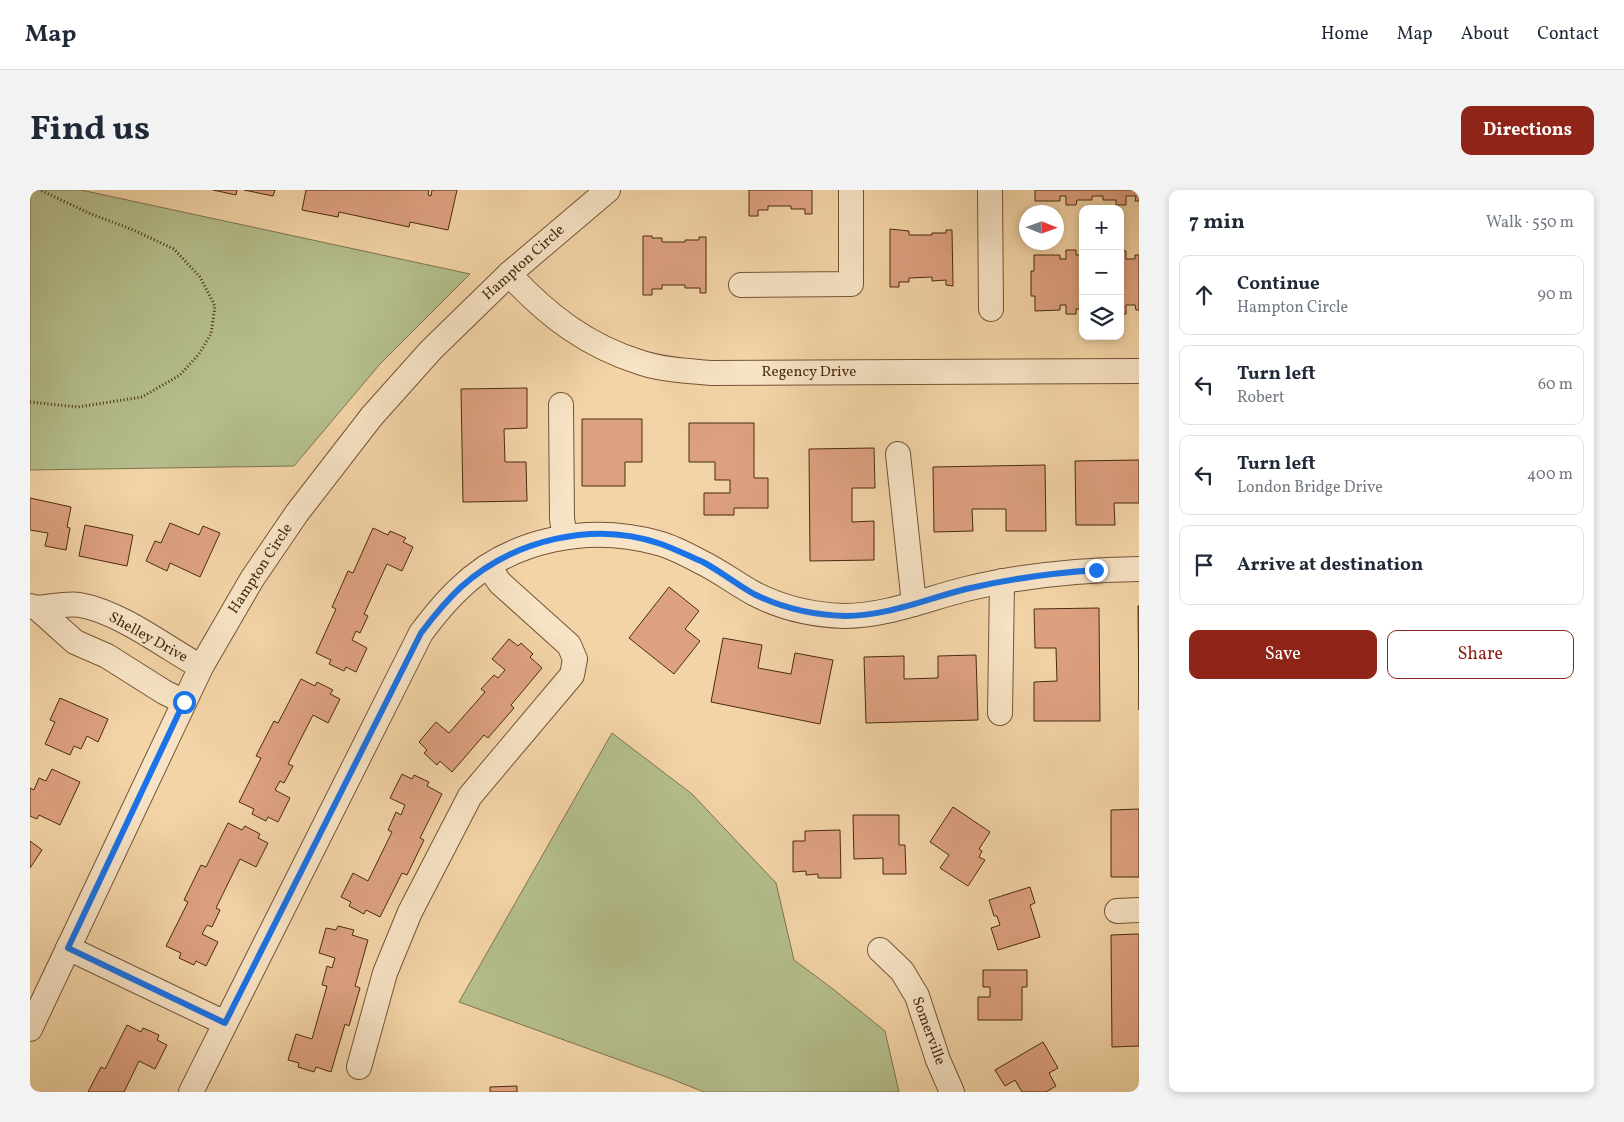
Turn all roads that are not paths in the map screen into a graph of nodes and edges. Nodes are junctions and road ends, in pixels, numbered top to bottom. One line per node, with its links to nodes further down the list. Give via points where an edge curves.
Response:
1 (608, 190): 4 (street, Hampton Circle)
2 (851, 190): 5 (street, via 851,284)
3 (990, 190): 6 (street)
4 (509, 274): 7 (street, Regency Drive, via 554,318 581,336 644,364 677,370 711,373); 16 (street, Hampton Circle, via 432,350 346,449 252,579)
5 (740, 285)
6 (991, 309)
7 (1139, 371)
8 (561, 404): 10 (street)
9 (898, 454): 14 (street)
10 (565, 537): 11 (street, via 523,549); 14 (street, via 627,536 660,544 704,563 755,594 796,610 845,616)
11 (488, 566): 21 (street, via 460,588 421,633); 23 (street, via 500,583 569,645 575,659 572,675 470,796 410,912 385,973)
12 (1139, 569): 13 (street, via 1068,572)
13 (1002, 581): 14 (street); 18 (street)
14 (914, 604)
15 (32, 611): 16 (street, Shelley Drive, via 79,604 130,624); 17 (street, Shelley Drive, via 75,642 107,656)
16 (201, 667): 17 (street, Hampton Circle)
17 (184, 702): 19 (street, Hampton Circle)
18 (1000, 713)
19 (68, 948): 21 (street); 22 (street, Hampton Circle)
20 (880, 950): 25 (street, Somerville, via 902,971 917,996)
21 (225, 1023): 24 (street)
22 (30, 1029)
23 (359, 1067)
24 (191, 1092)
25 (952, 1092)

